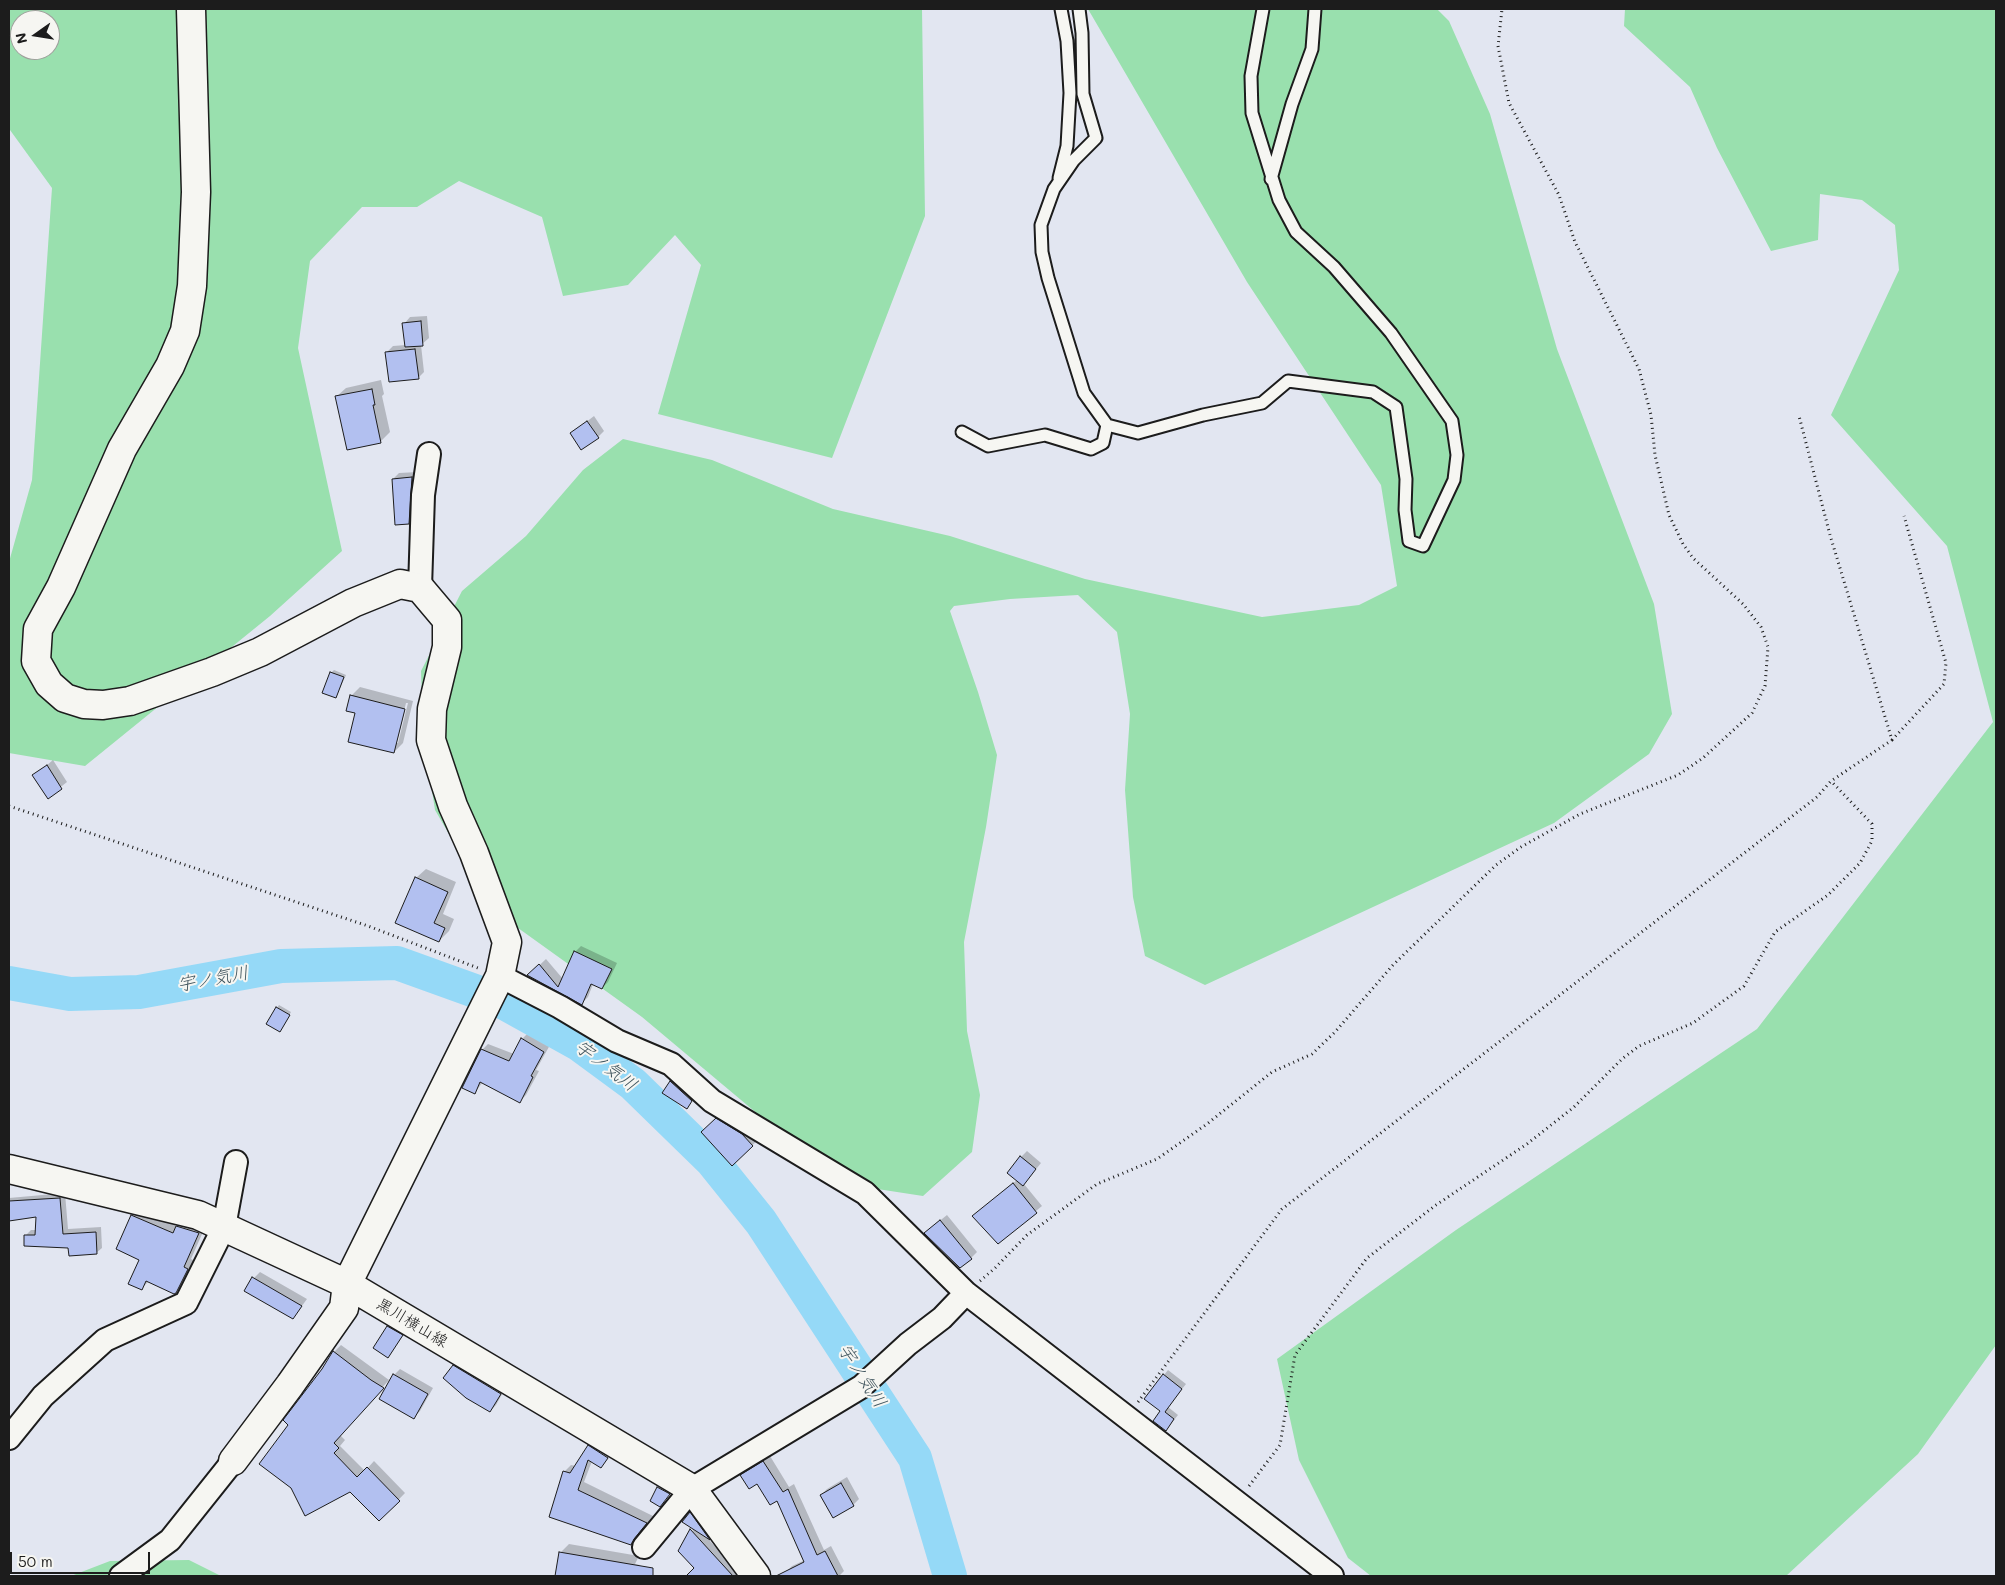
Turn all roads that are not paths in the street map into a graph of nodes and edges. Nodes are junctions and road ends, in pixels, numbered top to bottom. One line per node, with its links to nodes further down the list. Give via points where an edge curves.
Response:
1 (191, 9): 11 (street, via 196,192 192,286 185,331 170,366 122,449 61,587 38,629 36,661 49,684 65,698 84,704 130,701 260,652 353,603 400,584)
2 (1061, 9): 7 (lane, via 1070,93 1067,146)
3 (1079, 9): 7 (lane, via 1083,94 1096,138 1074,160)
4 (1263, 9): 6 (lane, via 1251,76 1252,113)
5 (1314, 9): 6 (lane, via 1312,49 1292,104)
6 (1271, 179): 8 (lane, via 1296,232 1334,267 1391,333 1452,421 1457,455 1454,480 1424,546 1409,541 1405,510 1406,478 1396,407 1373,392 1288,381 1262,403 1138,433)
7 (1058, 183): 8 (lane, via 1041,225 1042,252 1084,393)
8 (1107, 425): 9 (lane, via 1103,443 1091,449 1045,435 988,446)
9 (962, 432)
10 (428, 454): 11 (street, via 423,495)
11 (420, 588): 12 (street, via 447,620 447,647 432,709 431,740 453,806 507,942)
12 (500, 976): 16 (street); 17 (street, via 617,1040 671,1064 712,1101 865,1193)
13 (236, 1162): 15 (street)
14 (9, 1169): 15 (street, 黒川横山線, via 198,1215)
15 (224, 1227): 16 (street, 黒川横山線); 18 (street, via 186,1303 105,1340 43,1396)
16 (347, 1284): 19 (street, via 344,1308); 20 (street, 黒川横山線)
17 (966, 1292): 20 (street, via 942,1318 867,1382); 24 (street)
18 (9, 1438)
19 (233, 1460): 22 (street, via 170,1540)
20 (692, 1488): 21 (street); 23 (street, 黒川横山線)
21 (644, 1548)
22 (121, 1576)
23 (756, 1576)
24 (1332, 1576)

